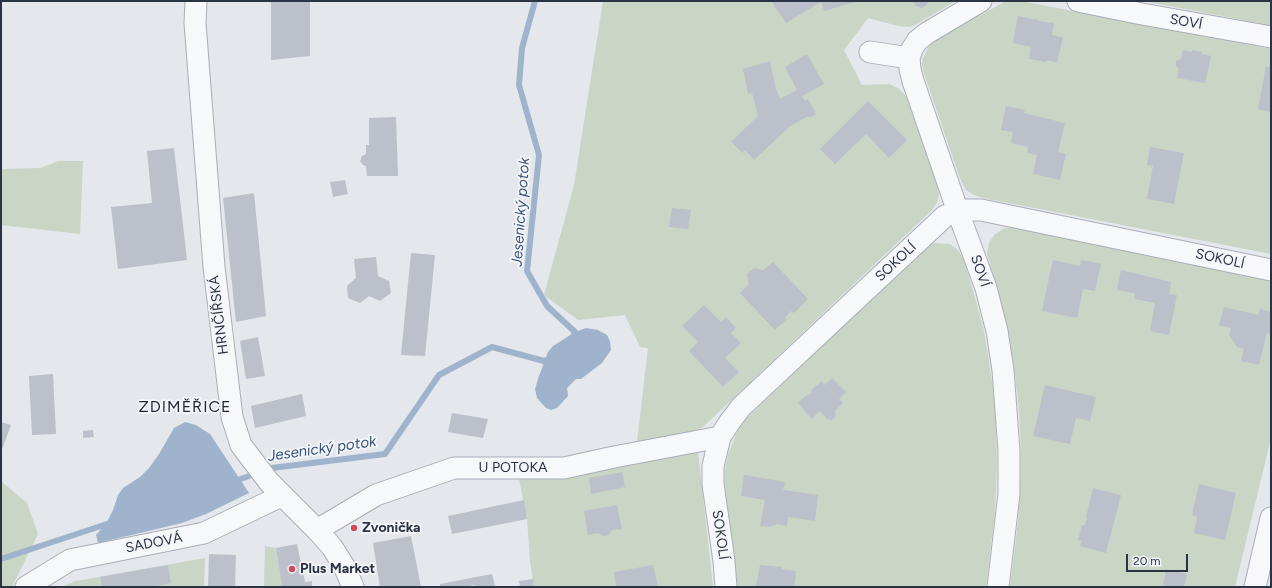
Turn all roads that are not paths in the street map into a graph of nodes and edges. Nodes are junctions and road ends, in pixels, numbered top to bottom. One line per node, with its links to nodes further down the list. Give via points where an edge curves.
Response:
1 (196, 1): 10 (street, HRNČÍŘSKÁ, via 195,24 214,267 232,417 241,444)
2 (981, 1): 6 (street, via 927,33 912,49)
3 (1078, 1): 4 (street, SOVÍ)
4 (1271, 37)
5 (870, 52): 6 (street)
6 (910, 58): 7 (street, SOVÍ, via 913,81)
7 (958, 212): 8 (street, SOKOLÍ, via 981,210); 9 (street, SOKOLÍ, via 940,220 747,401); 16 (street, SOVÍ, via 986,288 997,331 1003,370 1009,451 1009,494)
8 (1271, 270)
9 (720, 437): 12 (street, U POTOKA, via 564,468 454,468 376,495); 15 (street, SOKOLÍ, via 713,466 713,484)
10 (275, 489): 12 (street, HRNČÍŘSKÁ); 13 (street, SADOVÁ, via 204,533 70,560)
11 (1271, 518): 17 (street)
12 (317, 530): 14 (street, HRNČÍŘSKÁ, via 344,566)
13 (26, 587)
14 (353, 587)
15 (726, 587)
16 (998, 587)
17 (1255, 587)

